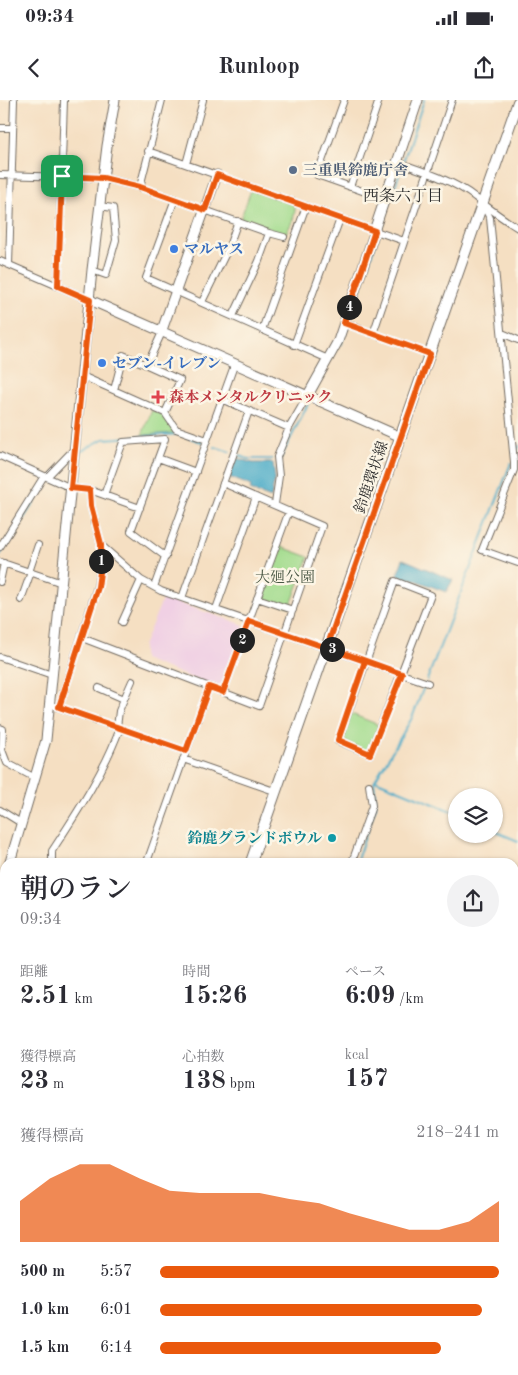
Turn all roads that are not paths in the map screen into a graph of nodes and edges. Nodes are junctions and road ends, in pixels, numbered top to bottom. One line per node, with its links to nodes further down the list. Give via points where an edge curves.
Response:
1 (14, 100): 12 (street)
2 (64, 100): 20 (street)
3 (115, 100): 21 (street)
4 (162, 100): 13 (street)
5 (203, 100): 15 (street)
6 (344, 100): 23 (street, via 317,175)
7 (379, 100): 23 (street)
8 (418, 100): 14 (street)
9 (452, 100): 16 (street)
10 (518, 102): 26 (main road, 鈴鹿環状線)
11 (0, 128): 12 (street)
12 (13, 128): 18 (street)
13 (148, 151): 15 (street); 22 (street)
14 (401, 163): 16 (street); 25 (street)
15 (186, 164): 19 (street)
16 (428, 172): 26 (street); 36 (street)
17 (0, 175): 18 (street)
18 (12, 175): 20 (street); 38 (street)
19 (217, 175): 28 (street); 29 (street)
20 (62, 176): 21 (street); 40 (street)
21 (103, 178): 22 (street); 27 (street)
22 (140, 187): 24 (street)
23 (350, 187): 25 (street)
24 (175, 199): 29 (street); 41 (street, via 146,278)
25 (385, 200): 33 (street)
26 (483, 205): 32 (street); 48 (street, via 490,218); 52 (main road, 鈴鹿環状線)
27 (100, 206): 39 (street); 39 (street, via 114,208 117,234 106,275)
28 (306, 206): 30 (street); 47 (street)
29 (205, 210): 31 (street); 41 (street)
30 (340, 218): 33 (street); 51 (street)
31 (238, 221): 34 (street); 43 (street)
32 (518, 228)
33 (377, 232): 36 (street); 45 (street)
34 (270, 233): 35 (street); 44 (street)
35 (284, 237)
36 (404, 242): 49 (street)
37 (0, 261): 38 (street)
38 (9, 265): 40 (street)
39 (92, 270): 42 (street)
40 (58, 286): 42 (street)
41 (176, 291): 43 (street); 46 (street)
42 (90, 300): 46 (street); 56 (street)
43 (202, 302): 44 (street)
44 (233, 316): 47 (street)
45 (347, 324): 49 (street); 53 (street)
46 (162, 330): 54 (street); 55 (street)
47 (262, 330): 51 (street)
48 (502, 333): 50 (street); 83 (street, via 514,470 482,550)
49 (373, 334): 52 (street)
50 (518, 340)
51 (294, 344): 53 (street)
52 (430, 354): 63 (main road, 鈴鹿環状線)
53 (328, 359): 58 (street)
54 (235, 363): 58 (street); 59 (street)
55 (147, 365): 57 (street, via 123,355); 61 (street, via 180,380)
56 (82, 376): 57 (street); 65 (street)
57 (114, 390): 61 (street)
58 (311, 397): 62 (street); 63 (street)
59 (222, 399): 60 (street); 64 (street)
60 (249, 411): 62 (street); 70 (street)
61 (165, 413): 64 (street, via 176,429)
62 (289, 428): 75 (street, via 277,457 279,476)
63 (400, 437): 98 (main road, 鈴鹿環状線)
64 (208, 440): 68 (street)
65 (75, 448): 69 (street); 71 (street)
66 (0, 456): 69 (street)
67 (158, 458): 68 (street); 73 (street, via 165,439 123,442); 76 (street)
68 (196, 472): 81 (street)
69 (48, 478): 71 (street); 80 (street)
70 (223, 483): 74 (street); 89 (street)
71 (71, 488): 72 (street); 87 (street)
72 (90, 490): 73 (street); 78 (street)
73 (104, 495): 76 (street)
74 (256, 497): 75 (street); 92 (street)
75 (274, 504): 77 (street)
76 (140, 508): 81 (street, via 131,531)
77 (289, 511): 90 (street); 93 (street, via 322,526)
78 (101, 544): 85 (street); 97 (street, via 98,587)
79 (38, 545): 84 (street)
80 (0, 547)
81 (166, 557): 88 (street)
82 (2, 563): 84 (street); 86 (street)
83 (518, 563)
84 (30, 572): 87 (street); 91 (street)
85 (141, 580): 88 (street); 95 (street)
86 (0, 582)
87 (62, 583): 102 (street)
88 (154, 587): 89 (street)
89 (182, 598): 92 (street)
90 (257, 598): 93 (street); 94 (street)
91 (21, 600)
92 (216, 609): 94 (street)
93 (293, 610): 96 (street)
94 (249, 621): 96 (street); 107 (street)
95 (122, 622)
96 (284, 632): 98 (street); 107 (street, via 259,706)
97 (82, 638): 105 (street); 110 (street)
98 (327, 647): 100 (street); 117 (main road, 鈴鹿環状線)
99 (0, 657): 102 (street)
100 (365, 661): 101 (street); 101 (street, via 338,740 370,754); 101 (street, via 395,581 432,595)
101 (402, 674): 104 (street)
102 (52, 675): 109 (street)
103 (132, 681): 108 (street)
104 (425, 682)
105 (209, 687): 107 (street); 113 (street)
106 (100, 688): 108 (street)
107 (223, 692)
108 (124, 699): 112 (street, via 119,710)
109 (49, 704): 110 (street); 115 (street, via 46,740)
110 (59, 707): 112 (street)
111 (0, 728): 115 (street, via 3,729 2,750 7,764)
112 (119, 728): 113 (street); 121 (street, via 111,752 52,851)
113 (186, 751): 114 (street)
114 (183, 759): 117 (street); 122 (street)
115 (35, 778): 119 (street)
116 (369, 785): 124 (street, via 372,806)
117 (276, 792): 123 (main road, 鈴鹿環状線)
118 (0, 810): 119 (street)
119 (21, 823): 120 (street)
120 (11, 858)
121 (52, 858)
122 (149, 858)
123 (252, 858)
124 (353, 858)

